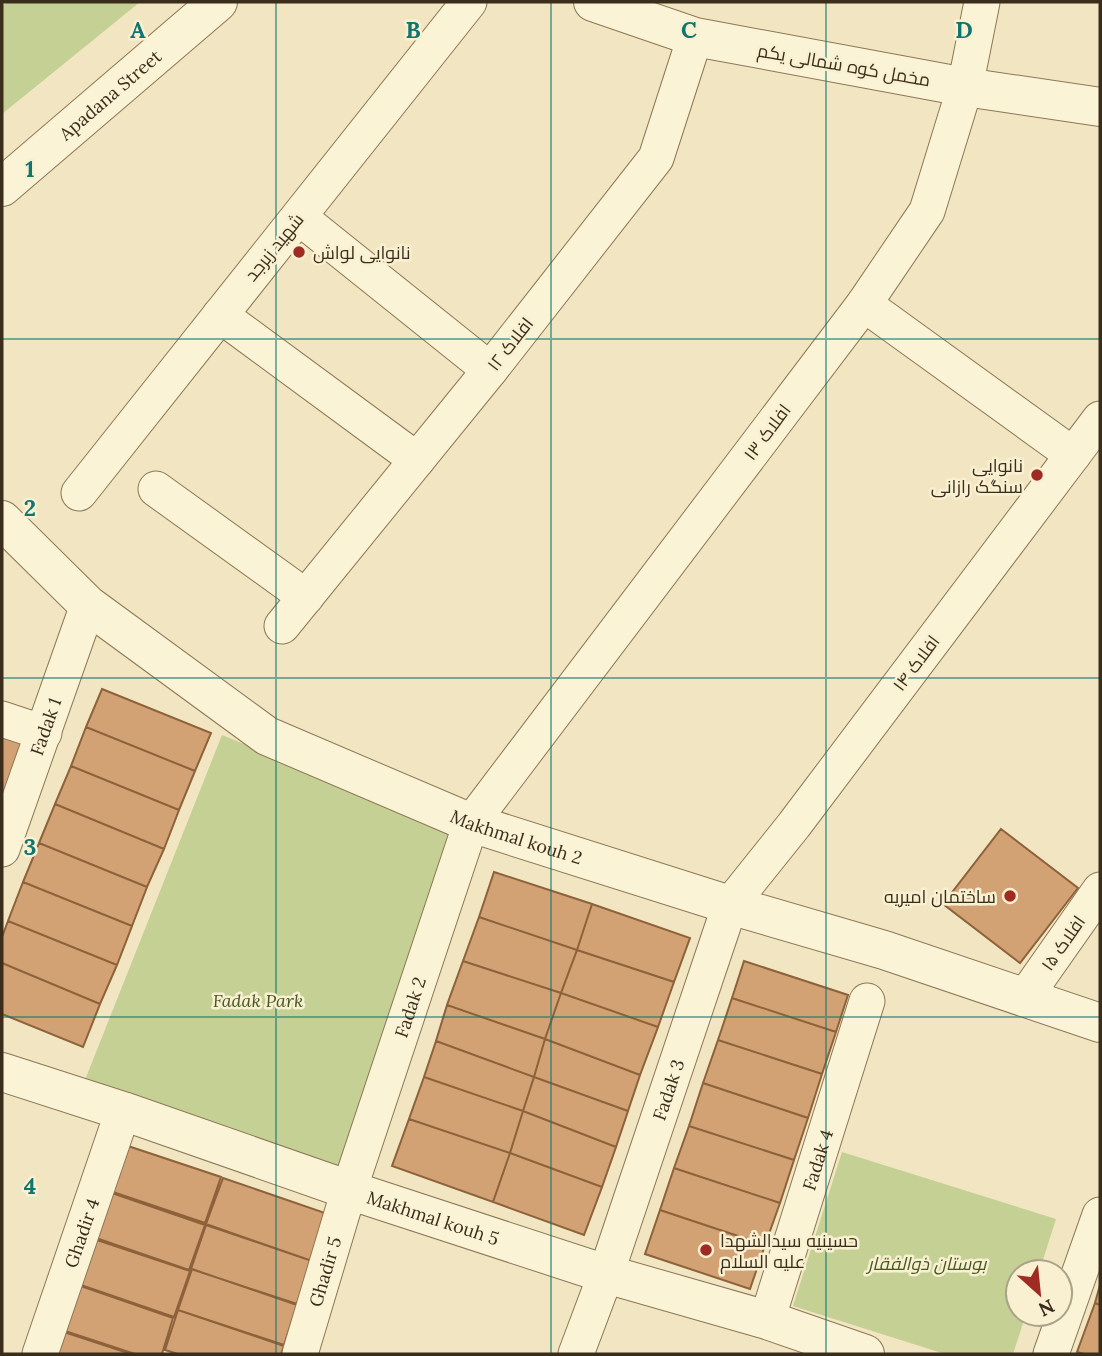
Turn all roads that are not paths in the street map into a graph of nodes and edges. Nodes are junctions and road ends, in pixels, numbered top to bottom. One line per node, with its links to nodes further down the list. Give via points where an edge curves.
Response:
1 (218, 2): 8 (street, Apadana Street)
2 (469, 2): 9 (street, شهید زبرجد)
3 (593, 2): 5 (street, مخمل کوه شمالی‌ یکم)
4 (982, 2): 6 (street, افلاک ۱۳)
5 (695, 37): 6 (street, مخمل کوه شمالی‌ یکم); 12 (street, افلاک ۱۲, via 656,158)
6 (965, 87): 7 (street, مخمل کوه شمالی‌ یکم); 10 (street, افلاک ۱۳, via 927,211)
7 (1100, 107)
8 (2, 187)
9 (299, 216): 11 (street, شهید زبرجد); 12 (street)
10 (864, 304): 14 (street); 24 (street, افلاک ۱۳)
11 (220, 315): 15 (street); 17 (street, شهید زبرجد)
12 (490, 370): 15 (street, افلاک ۱۲)
13 (1100, 419): 14 (street, افلاک ۱۴)
14 (1073, 455): 27 (street, افلاک ۱۴)
15 (416, 460): 19 (street, افلاک ۱۲)
16 (156, 489): 19 (street)
17 (79, 493)
18 (2, 520): 20 (street, Makhmal kouh 2)
19 (306, 597): 21 (street, افلاک ۱۲)
20 (88, 605): 23 (street, Fadak 1); 24 (street, Makhmal kouh 2, via 267,736)
21 (282, 626)
22 (2, 719): 23 (street)
23 (44, 733): 25 (street, Fadak 1)
24 (471, 823): 27 (street, Makhmal kouh 2); 33 (street, Fadak 2)
25 (2, 849)
26 (1100, 890): 28 (street, افلاک ۱۵)
27 (730, 905): 28 (street, Makhmal kouh 2); 35 (street, Fadak 3)
28 (1025, 997): 30 (street, Makhmal kouh 2)
29 (867, 1001): 36 (street, Fadak 4)
30 (1100, 1023)
31 (2, 1072): 32 (street, Makhmal kouh 5)
32 (122, 1111): 33 (street, Makhmal kouh 5); 38 (street, Ghadir 4)
33 (349, 1190): 35 (street, Makhmal kouh 5); 39 (street, Ghadir 5)
34 (1100, 1215): 41 (street)
35 (606, 1274): 36 (street, Makhmal kouh 5); 40 (street, Fadak 3)
36 (767, 1320): 37 (street, Makhmal kouh 5)
37 (857, 1353)
38 (40, 1354)
39 (300, 1354)
40 (576, 1354)
41 (1051, 1354)

